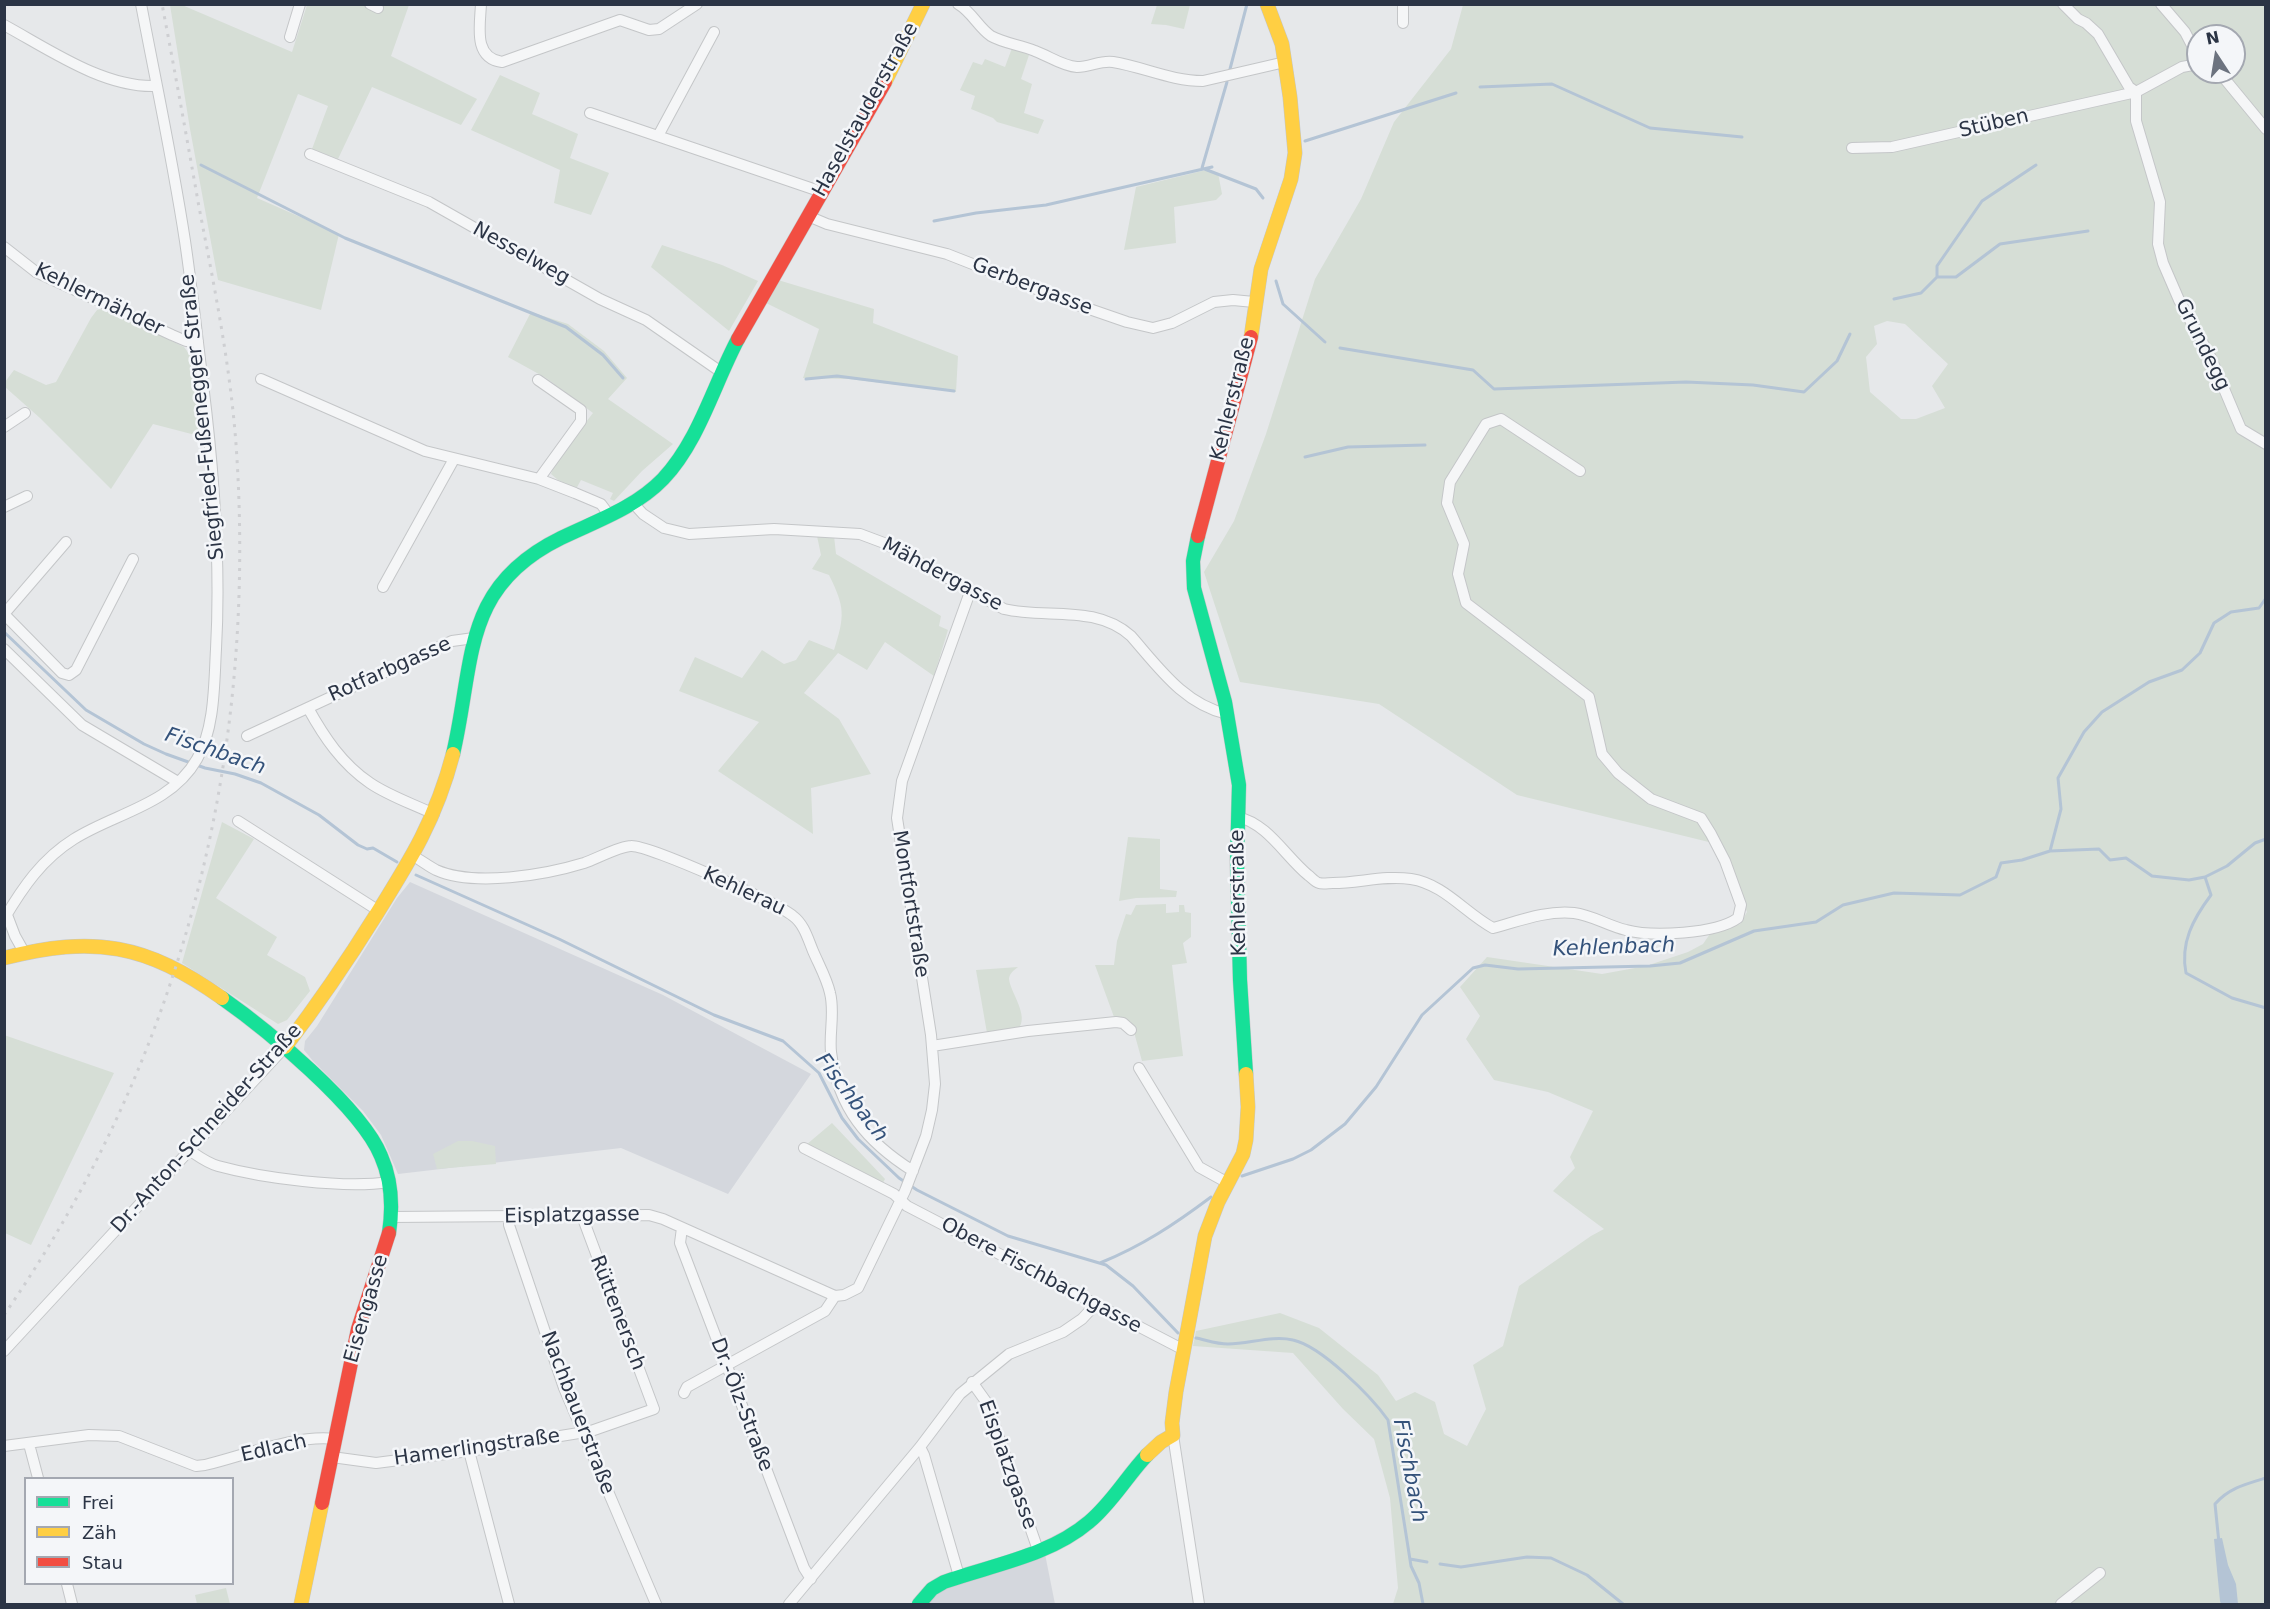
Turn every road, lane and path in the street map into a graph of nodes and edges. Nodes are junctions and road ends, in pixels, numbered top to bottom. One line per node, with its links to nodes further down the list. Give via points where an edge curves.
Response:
1 (141, 4): 19 (street, Siegfried-Fußenegger Straße)
2 (300, 4): 15 (street)
3 (481, 4): 4 (street, via 483,51 493,61 502,63 620,20 649,30 659,29)
4 (698, 4)
5 (923, 4): 26 (main road, Haselstauderstraße, via 871,108)
6 (958, 4): 16 (street, via 991,36 1062,64 1085,67 1108,61 1152,74 1203,81)
7 (1267, 4): 16 (main road, Kehlerstraße)
8 (1403, 4): 11 (street)
9 (2063, 4): 20 (street, via 2098,34)
10 (2161, 4): 14 (street)
11 (1403, 23)
12 (4, 25): 19 (street, via 110,80 138,87)
13 (714, 32): 23 (street)
14 (2186, 34)
15 (290, 36)
16 (1285, 62): 29 (main road, Kehlerstraße, via 1294,162 1287,198 1268,244)
17 (2186, 66): 20 (street, Stüben)
18 (2229, 84): 22 (street)
19 (156, 86): 30 (street, Siegfried-Fußenegger Straße, via 185,243)
20 (2136, 92): 24 (street, Stüben, via 1892,147); 36 (street, Grundegg, via 2136,121 2160,202 2158,244 2163,263 2211,358 2241,429)
21 (590, 113): 23 (street)
22 (2265, 129)
23 (658, 136): 26 (street)
24 (1852, 148)
25 (310, 154): 31 (street, Nesselweg, via 429,202 591,294 646,320)
26 (822, 192): 27 (main road, Haselstauderstraße)
27 (808, 216): 29 (street, Gerbergasse, via 947,254 1072,303 1153,328 1214,302); 31 (main road, Dr.-Anton-Schneider-Straße)
28 (4, 247): 30 (street, Kehlermähder, via 36,272 186,341)
29 (1254, 302): 52 (main road, Kehlerstraße, via 1249,347 1193,561 1194,588)
30 (198, 341): 54 (street, Siegfried-Fußenegger Straße, via 219,578 215,676 204,742 198,759)
31 (721, 372): 41 (main road, Dr.-Anton-Schneider-Straße, via 681,457 662,480)
32 (261, 379): 37 (street, via 400,441)
33 (538, 380): 39 (street, via 581,410 581,421)
34 (25, 413): 35 (street)
35 (4, 427)
36 (2265, 444)
37 (454, 459): 39 (street); 46 (street)
38 (1580, 471): 56 (street, via 1501,419 1486,423 1450,482 1447,503 1464,544 1458,574 1466,603 1589,697 1602,754 1618,773 1652,799 1701,818 1725,861 1741,906 1738,918 1726,924 1665,934 1629,931 1574,913 1554,913 1493,928 1436,888 1414,879 1319,883 1261,829)
39 (539, 479): 43 (street, via 601,504)
40 (27, 496): 42 (street)
41 (633, 503): 43 (main road, Dr.-Anton-Schneider-Straße); 47 (street, Mähdergasse, via 664,528 689,534 774,529 860,534 884,543)
42 (4, 507)
43 (610, 516): 49 (main road, Dr.-Anton-Schneider-Straße, via 555,540 518,564 493,593)
44 (66, 542): 48 (street)
45 (133, 559): 48 (street, via 76,670 69,675 62,673)
46 (383, 587)
47 (970, 592): 52 (street, Mähdergasse, via 1015,612 1074,614 1107,621 1131,636 1177,688 1201,704); 64 (street, Montfortstraße, via 902,781 896,824)
48 (4, 614)
49 (474, 638): 51 (street, Rotfarbgasse, via 452,641); 55 (main road, Dr.-Anton-Schneider-Straße, via 453,755)
50 (4, 648): 54 (street, via 82,724)
51 (308, 708): 53 (street, Rotfarbgasse); 55 (street, Rotfarbgasse, via 322,734 355,771 372,784)
52 (1227, 714): 56 (main road, Kehlerstraße, via 1239,785)
53 (247, 736)
54 (178, 783): 60 (street, Siegfried-Fußenegger Straße, via 158,798 63,847 29,880)
55 (434, 814): 58 (main road, Dr.-Anton-Schneider-Straße)
56 (1238, 817): 71 (main road, Kehlerstraße, via 1240,980 1248,1107 1243,1154)
57 (238, 821): 59 (street)
58 (412, 856): 59 (main road, Dr.-Anton-Schneider-Straße); 69 (street, Kehlerau, via 449,874 507,878 583,863 631,846 665,855 793,915 803,927 830,994 831,1051 842,1094 865,1132)
59 (379, 911): 65 (main road, Dr.-Anton-Schneider-Straße)
60 (6, 917): 61 (street, Siegfried-Fußenegger Straße)
61 (24, 952): 62 (main road, Eisengasse); 65 (main road, Eisengasse, via 60,945 95,945 149,956 206,987)
62 (4, 958)
63 (1131, 1030): 64 (street, via 1116,1022)
64 (932, 1046): 69 (street, Montfortstraße, via 933,1110)
65 (285, 1047): 68 (street, Dr.-Anton-Schneider-Straße); 70 (main road, Eisengasse, via 373,1137)
66 (1139, 1068): 71 (street, via 1199,1167)
67 (804, 1148): 72 (street, Obere Fischbachgasse)
68 (189, 1150): 70 (street, via 217,1166 270,1176 366,1184); 80 (street, Dr.-Anton-Schneider-Straße)
69 (912, 1173): 72 (street, Montfortstraße)
70 (389, 1182): 74 (main road, Eisengasse)
71 (1228, 1183): 79 (main road, Kehlerstraße, via 1205,1236)
72 (903, 1195): 77 (street, via 858,1288); 78 (street, Obere Fischbachgasse, via 907,1206)
73 (582, 1216): 75 (street, Eisplatzgasse); 76 (street, Eisplatzgasse, via 649,1215); 84 (street, Rüttenersch)
74 (391, 1217): 75 (street, Eisplatzgasse); 87 (main road, Eisengasse, via 359,1326)
75 (509, 1217): 85 (street, Nachbauerstraße)
76 (682, 1228): 77 (street, Eisplatzgasse); 81 (street, Dr.-Ölz-Straße, via 680,1243)
77 (839, 1295): 81 (street, via 825,1311)
78 (1095, 1305): 79 (street, Obere Fischbachgasse); 82 (street, via 1063,1332 1010,1354)
79 (1184, 1350): 86 (main road, Kehlerstraße)
80 (4, 1351)
81 (726, 1365): 83 (street, via 687,1387); 97 (street, Dr.-Ölz-Straße)
82 (972, 1382): 90 (street); 94 (street, Eisplatzgasse, via 987,1403)
83 (684, 1393)
84 (654, 1409): 85 (street, Hamerlingstraße)
85 (582, 1433): 91 (street, Hamerlingstraße); 102 (street, Nachbauerstraße)
86 (1173, 1435): 94 (main road, via 1148,1455 1089,1522); 105 (street)
87 (335, 1439): 88 (street, Edlach, via 292,1442 205,1466 119,1436 89,1435); 92 (main road, Eisengasse)
88 (29, 1444): 89 (street, Edlach); 93 (street)
89 (4, 1446)
90 (920, 1447): 96 (street); 97 (street)
91 (469, 1451): 92 (street, Hamerlingstraße, via 376,1463); 101 (street)
92 (332, 1457): 100 (main road, Eisengasse)
93 (37, 1477)
94 (1038, 1550): 96 (main road)
95 (2100, 1573): 106 (street)
96 (958, 1576): 104 (main road, via 932,1589)
97 (811, 1579): 103 (street)
98 (67, 1585): 99 (street)
99 (72, 1605)
100 (301, 1605)
101 (508, 1605)
102 (656, 1605)
103 (789, 1605)
104 (919, 1605)
105 (1199, 1605)
106 (2061, 1605)

